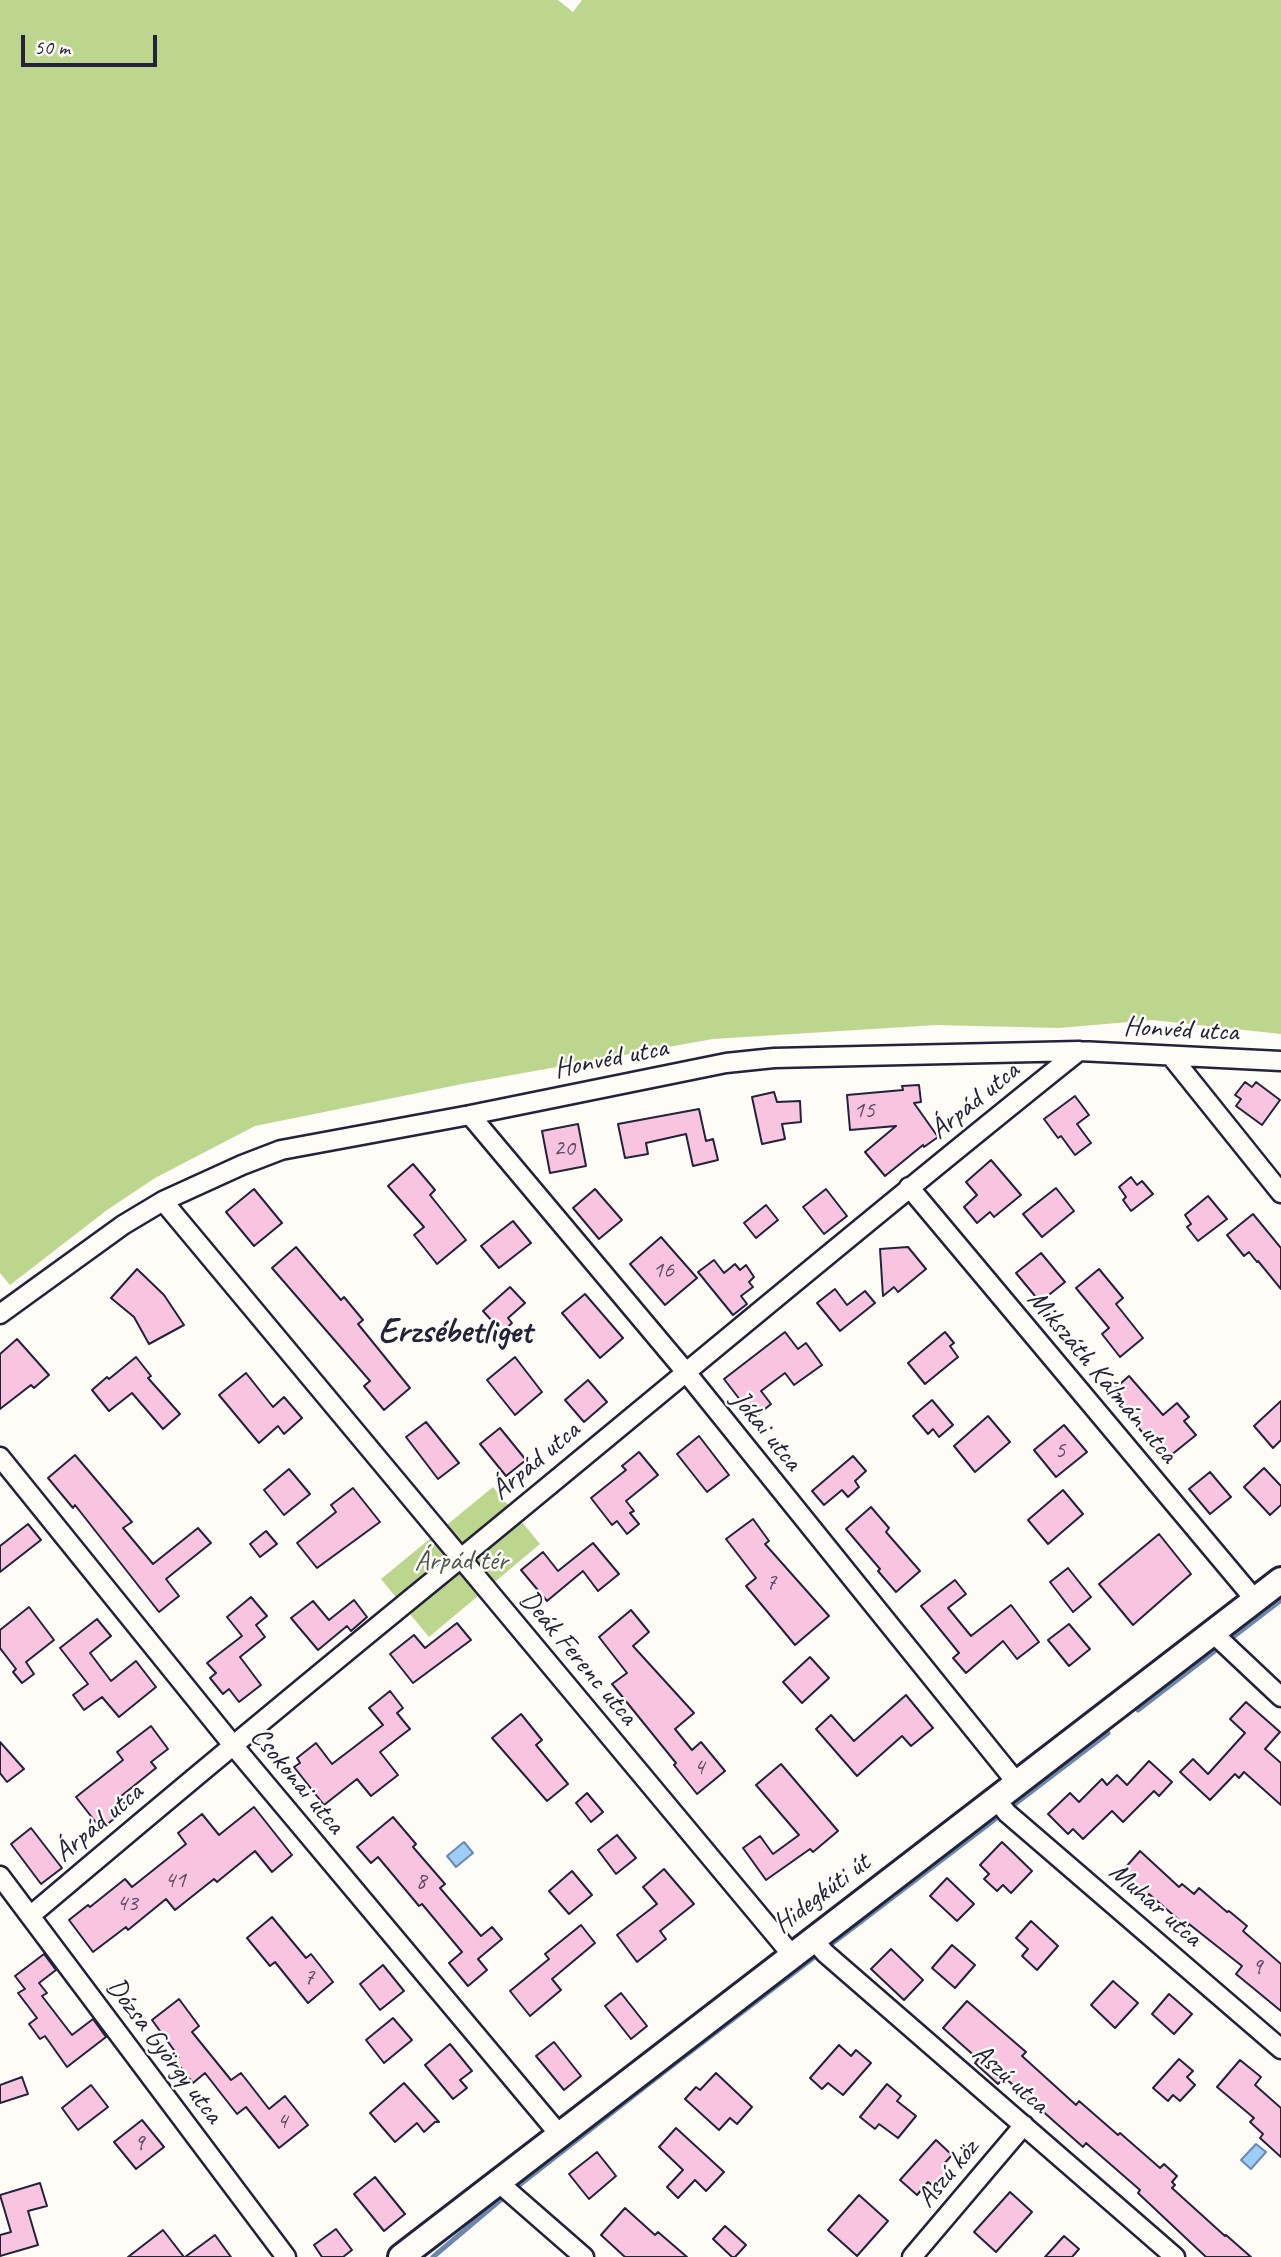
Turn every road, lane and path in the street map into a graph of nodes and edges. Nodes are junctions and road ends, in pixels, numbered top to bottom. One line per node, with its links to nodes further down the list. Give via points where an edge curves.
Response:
1 (1079, 1051): 2 (street, Honvéd utca); 4 (street, Honvéd utca, via 726,1063); 5 (street, Árpád utca)
2 (1171, 1056): 3 (street, Honvéd utca); 6 (street)
3 (1281, 1061)
4 (470, 1115): 7 (street, Honvéd utca, via 281,1150); 9 (street, Jókai utca)
5 (909, 1187): 9 (street, Árpád utca); 13 (street, Mikszáth Kálmán utca)
6 (1281, 1193)
7 (163, 1201): 8 (street, Honvéd utca); 11 (street, Deák Ferenc utca)
8 (3, 1305)
9 (685, 1371): 11 (street, Árpád utca); 17 (street, Jókai utca)
10 (0, 1457): 16 (street, Csokonai utca)
11 (461, 1558): 16 (street, Árpád utca); 22 (street, Deák Ferenc utca)
12 (1281, 1580): 13 (main road, Hidegkúti út)
13 (1255, 1601): 14 (main road, Hidegkúti út)
14 (1221, 1640): 15 (street); 17 (main road, Hidegkúti út)
15 (1281, 1697)
16 (232, 1744): 20 (street, Árpád utca); 25 (street, Csokonai utca)
17 (1017, 1783): 18 (main road, Hidegkúti út)
18 (1002, 1806): 21 (main road, Hidegkúti út); 23 (street, Muhar utca)
19 (0, 1876): 20 (street, Dózsa György utca)
20 (30, 1916): 27 (street, Dózsa György utca)
21 (819, 1946): 22 (main road, Hidegkúti út); 24 (street, Aszú utca)
22 (792, 1955): 25 (main road, Hidegkúti út)
23 (1281, 2049)
24 (1024, 2125): 30 (street, Aszú köz); 31 (street, Aszú utca)
25 (559, 2134): 26 (main road, Hidegkúti út)
26 (505, 2189): 28 (main road, Hidegkúti út); 29 (street)
27 (286, 2257)
28 (401, 2257)
29 (584, 2257)
30 (912, 2257)
31 (1175, 2257)

